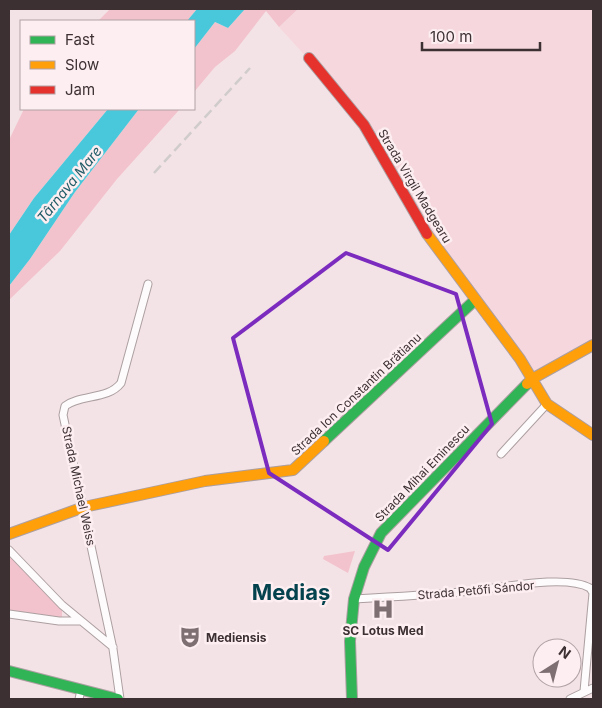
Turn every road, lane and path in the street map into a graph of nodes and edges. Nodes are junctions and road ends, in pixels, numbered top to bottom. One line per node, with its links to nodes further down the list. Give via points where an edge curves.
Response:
1 (309, 58): 3 (street, Strada Virgil Madgearu, via 364,124 424,230)
2 (148, 284): 9 (street, Strada Michael Weiss, via 121,383 113,390 65,406 63,415)
3 (475, 300): 5 (street, Strada Virgil Madgearu); 9 (street, Strada Ion Constantin Brătianu, via 293,470 205,480)
4 (593, 345): 5 (street, Strada Mihai Eminescu)
5 (532, 379): 6 (street, Strada Virgil Madgearu); 13 (street, Strada Mihai Eminescu, via 388,524 364,567)
6 (547, 404): 7 (street); 8 (street)
7 (593, 436)
8 (501, 454)
9 (84, 507): 10 (street, Strada Ion Constantin Brătianu); 16 (street, Strada Michael Weiss)
10 (9, 534)
11 (9, 550): 15 (street)
12 (593, 593): 13 (street, Strada Petőfi Sándor, via 590,588 577,583 550,583); 19 (street)
13 (354, 599): 22 (street, Strada Mihai Eminescu, via 350,641)
14 (9, 614): 15 (street)
15 (80, 621): 16 (street)
16 (112, 647): 21 (street, Strada Michael Weiss)
17 (9, 671): 20 (street)
18 (593, 688): 19 (street)
19 (584, 691): 23 (street)
20 (80, 695): 21 (street)
21 (119, 699)
22 (352, 699)
23 (570, 699)

